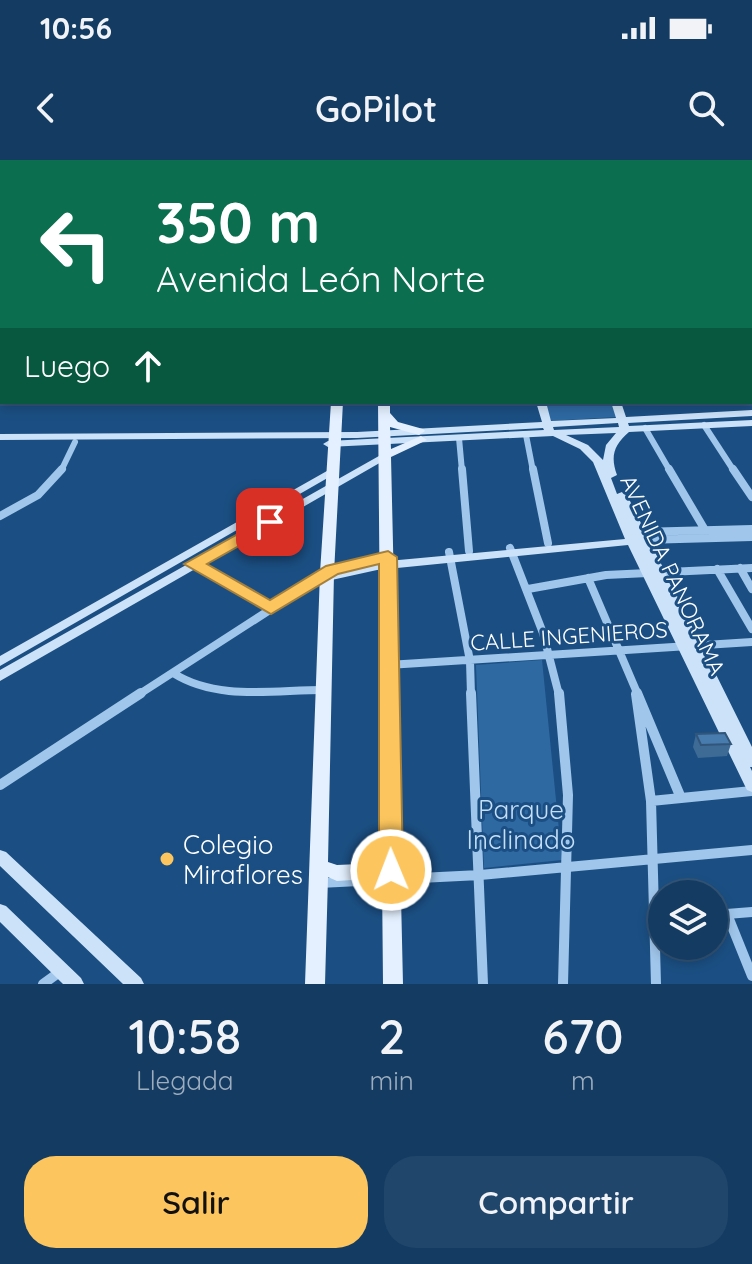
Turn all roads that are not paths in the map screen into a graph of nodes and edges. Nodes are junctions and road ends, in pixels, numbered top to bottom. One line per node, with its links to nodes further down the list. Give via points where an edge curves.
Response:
1 (337, 404): 16 (main road)
2 (542, 404): 10 (street)
3 (617, 404): 7 (street)
4 (384, 408): 11 (main road, via 394,424); 18 (main road)
5 (752, 413): 7 (street)
6 (752, 423): 8 (street)
7 (624, 425): 9 (street); 10 (street); 24 (street, AVENIDA PANORAMA, via 610,444 607,462)
8 (704, 425): 9 (street); 20 (street)
9 (645, 428): 23 (street)
10 (549, 429): 11 (street); 12 (street); 24 (street, AVENIDA PANORAMA, via 593,455)
11 (426, 435): 13 (street); 18 (main road); 18 (street)
12 (526, 435): 13 (street); 26 (street)
13 (459, 438): 27 (street)
14 (0, 440): 15 (street); 17 (street)
15 (166, 440): 16 (street); 17 (street)
16 (336, 440): 18 (street); 19 (main road)
17 (75, 442): 21 (street, via 57,482)
18 (385, 444): 19 (street); 30 (main road)
19 (334, 478): 31 (street); 36 (main road); 42 (street)
20 (752, 497)
21 (0, 516)
22 (752, 529): 23 (street)
23 (705, 530): 24 (street)
24 (636, 537): 25 (street); 26 (street); 28 (street); 35 (street, AVENIDA PANORAMA)
25 (752, 537)
26 (548, 543): 28 (street)
27 (469, 551): 28 (street); 29 (street)
28 (511, 552): 29 (street); 38 (street)
29 (450, 556): 30 (street); 47 (street)
30 (382, 562): 36 (street); 49 (main road)
31 (193, 564): 40 (street); 42 (street)
32 (740, 568): 33 (street); 34 (street); 39 (street)
33 (752, 568)
34 (717, 569): 35 (street); 41 (street)
35 (653, 572): 37 (street); 44 (street, AVENIDA PANORAMA)
36 (323, 576): 40 (street); 52 (main road)
37 (588, 578): 38 (street); 45 (street)
38 (528, 589): 46 (street)
39 (752, 589)
40 (271, 608): 50 (street)
41 (752, 629)
42 (56, 637): 48 (street); 51 (street)
43 (752, 642): 44 (street, CALLE INGENIEROS)
44 (690, 647): 45 (street, CALLE INGENIEROS); 54 (street, AVENIDA PANORAMA); 56 (street, AVENIDA PANORAMA)
45 (621, 651): 46 (street, CALLE INGENIEROS); 53 (street)
46 (551, 656): 47 (street, CALLE INGENIEROS); 62 (street, via 565,749)
47 (470, 661): 49 (street, CALLE INGENIEROS); 64 (street)
48 (0, 662)
49 (388, 665): 65 (main road)
50 (173, 673): 52 (street, via 212,691); 55 (street)
51 (0, 676)
52 (323, 690): 63 (main road)
53 (636, 694): 57 (street); 58 (street)
54 (752, 762)
55 (0, 785)
56 (752, 788): 57 (street)
57 (681, 798): 58 (street)
58 (651, 801): 61 (street)
59 (752, 850): 61 (street)
60 (0, 856): 76 (street)
61 (653, 862): 62 (street); 66 (street)
62 (567, 868): 64 (street); 80 (street)
63 (319, 875): 65 (main road); 77 (main road)
64 (480, 875): 65 (street); 79 (street)
65 (391, 876): 78 (main road)
66 (654, 880)
67 (0, 911): 72 (street)
68 (752, 912): 69 (street)
69 (728, 914)
70 (728, 930): 73 (street)
71 (656, 960): 81 (street)
72 (61, 971): 74 (street); 75 (street)
73 (752, 976)
74 (43, 984)
75 (75, 984)
76 (135, 984)
77 (315, 984)
78 (393, 984)
79 (483, 984)
80 (563, 984)
81 (656, 984)

